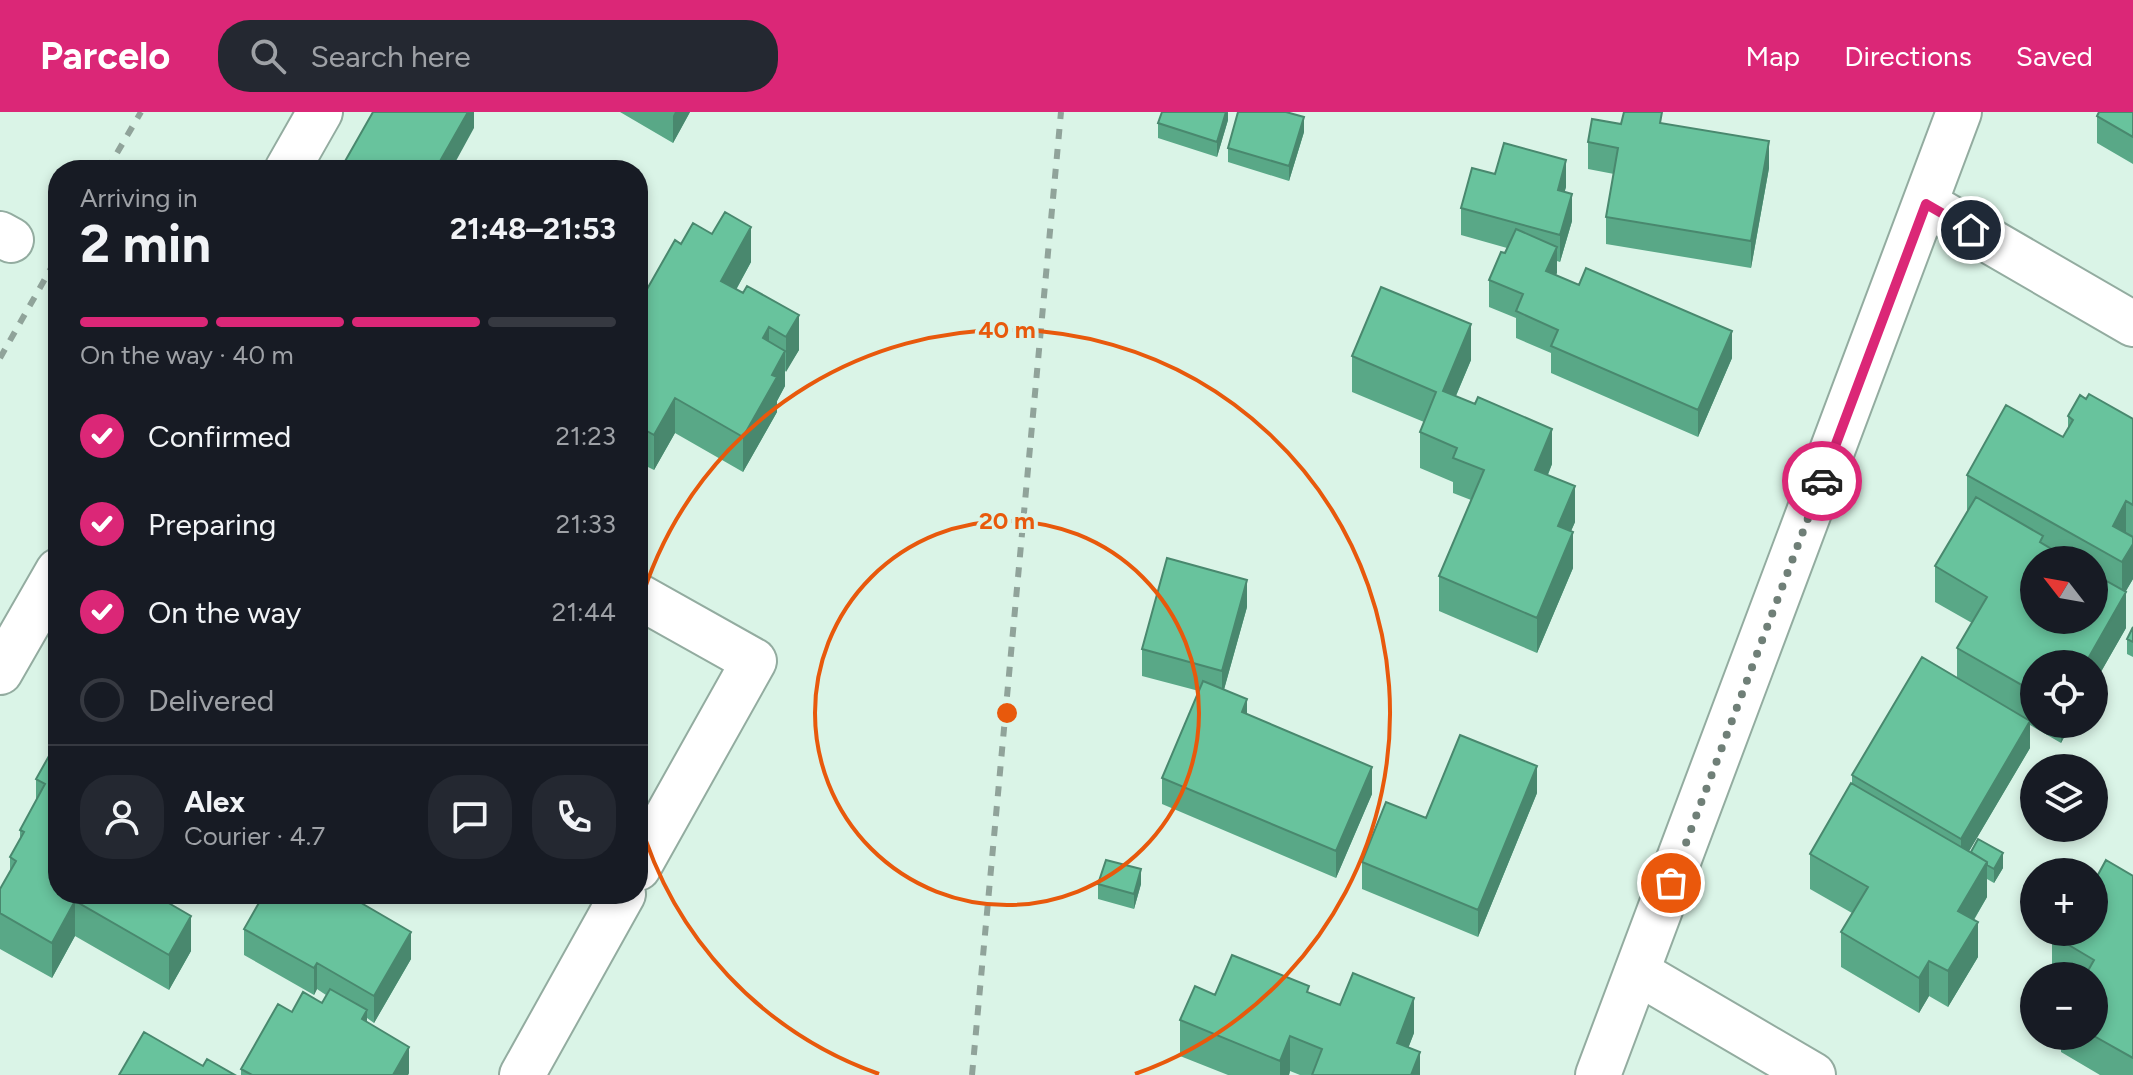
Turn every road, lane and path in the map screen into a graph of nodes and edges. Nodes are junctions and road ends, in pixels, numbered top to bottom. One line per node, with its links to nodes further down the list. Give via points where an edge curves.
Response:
1 (320, 112): 3 (street)
2 (1959, 112): 4 (street)
3 (293, 160)
4 (1926, 204): 5 (street); 11 (street)
5 (2133, 324)
6 (48, 588): 8 (street)
7 (648, 602): 9 (street, via 754,661)
8 (0, 672)
9 (648, 850)
10 (617, 904): 12 (street)
11 (1637, 972): 13 (street); 14 (street)
12 (522, 1075)
13 (1598, 1075)
14 (1813, 1075)

